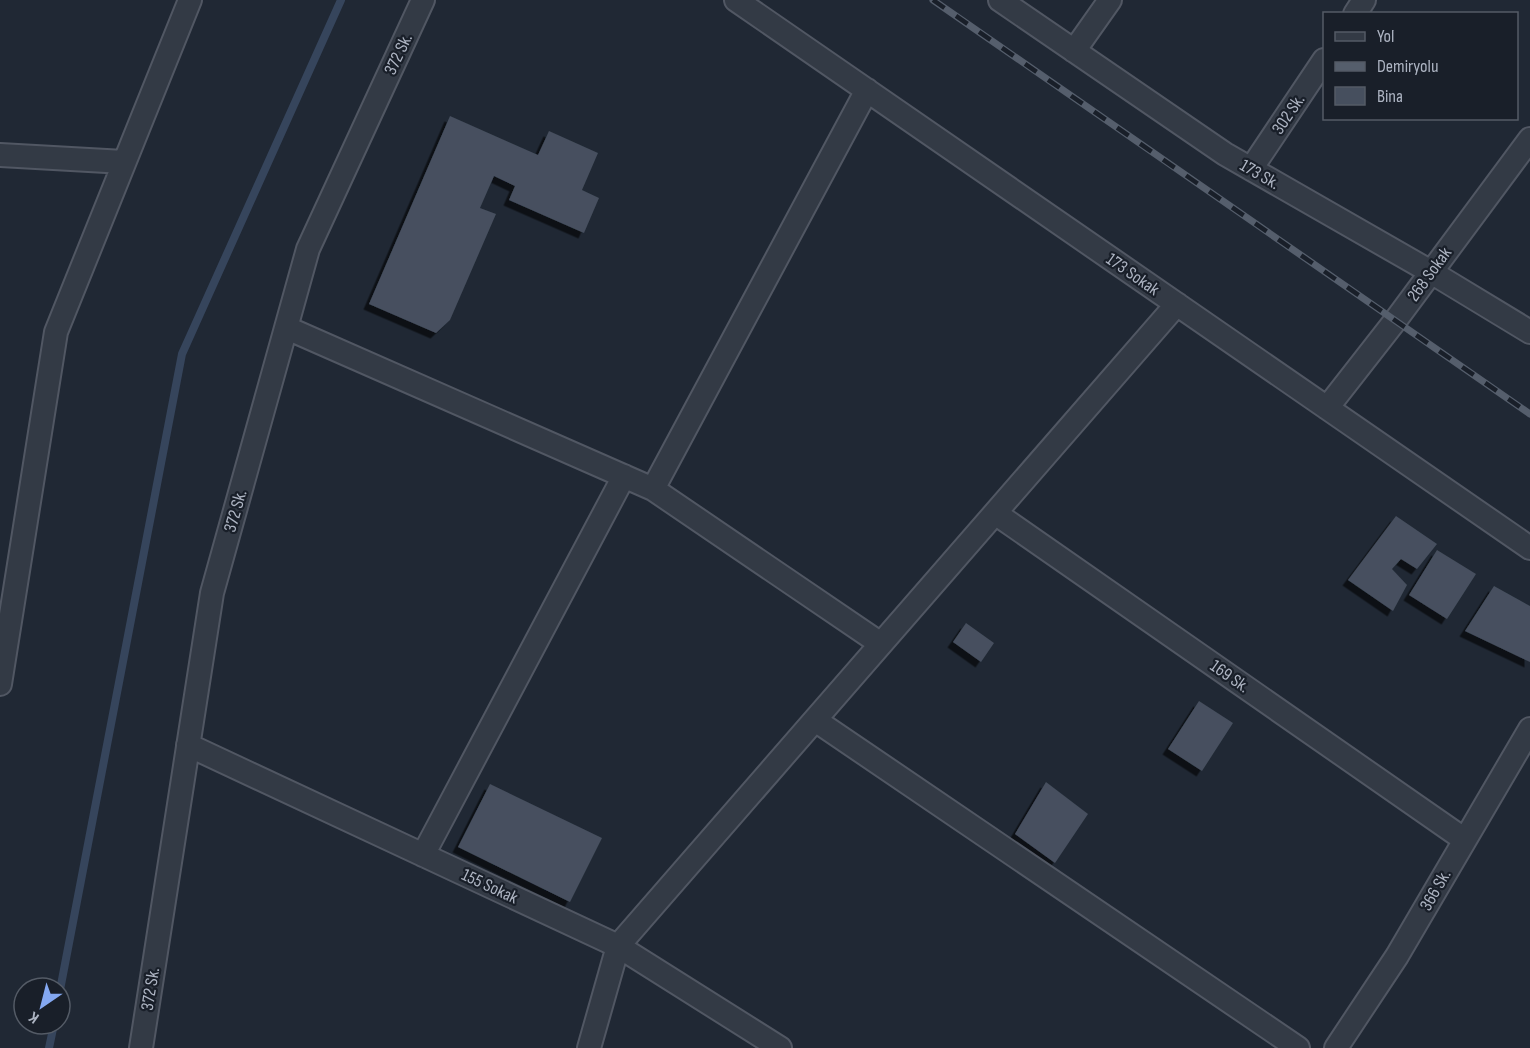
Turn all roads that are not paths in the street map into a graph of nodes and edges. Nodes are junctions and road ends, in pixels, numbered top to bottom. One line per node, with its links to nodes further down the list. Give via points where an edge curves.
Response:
1 (190, 0): 11 (street)
2 (423, 0): 15 (street, 372 Sk., via 308,249)
3 (736, 0): 8 (street, 173 Sokak)
4 (1000, 0): 6 (street, 173 Sk.)
5 (1110, 0): 6 (street)
6 (1074, 51): 12 (street, 173 Sk.)
7 (1323, 61): 12 (street, 302 Sk.)
8 (867, 90): 14 (street, 173 Sokak); 19 (street)
9 (1530, 139): 13 (street, 268 Sokak)
10 (0, 155): 11 (street)
11 (124, 162): 23 (street, via 56,332)
12 (1251, 169): 13 (street, 173 Sk.)
13 (1431, 272): 16 (street, 173 Sk.); 17 (street, 268 Sokak)
14 (1177, 304): 17 (street, 173 Sokak); 20 (street)
15 (286, 328): 18 (street); 26 (street, 372 Sk., via 212,593)
16 (1530, 332)
17 (1328, 408): 21 (street, 173 Sokak)
18 (624, 476): 19 (street); 28 (street)
19 (653, 489): 22 (street)
20 (995, 513): 22 (street); 27 (street, 169 Sk.)
21 (1530, 548)
22 (881, 644): 24 (street)
23 (0, 684)
24 (814, 720): 29 (street); 33 (street)
25 (1530, 729): 27 (street, 366 Sk.)
26 (189, 745): 28 (street, 155 Sokak); 30 (street, 372 Sk.)
27 (1465, 840): 34 (street, 366 Sk., via 1397,956)
28 (423, 855): 29 (street, 155 Sokak)
29 (618, 946): 31 (street); 32 (street, 155 Sokak)
30 (141, 1048)
31 (589, 1048)
32 (780, 1048)
33 (1298, 1048)
34 (1336, 1048)

